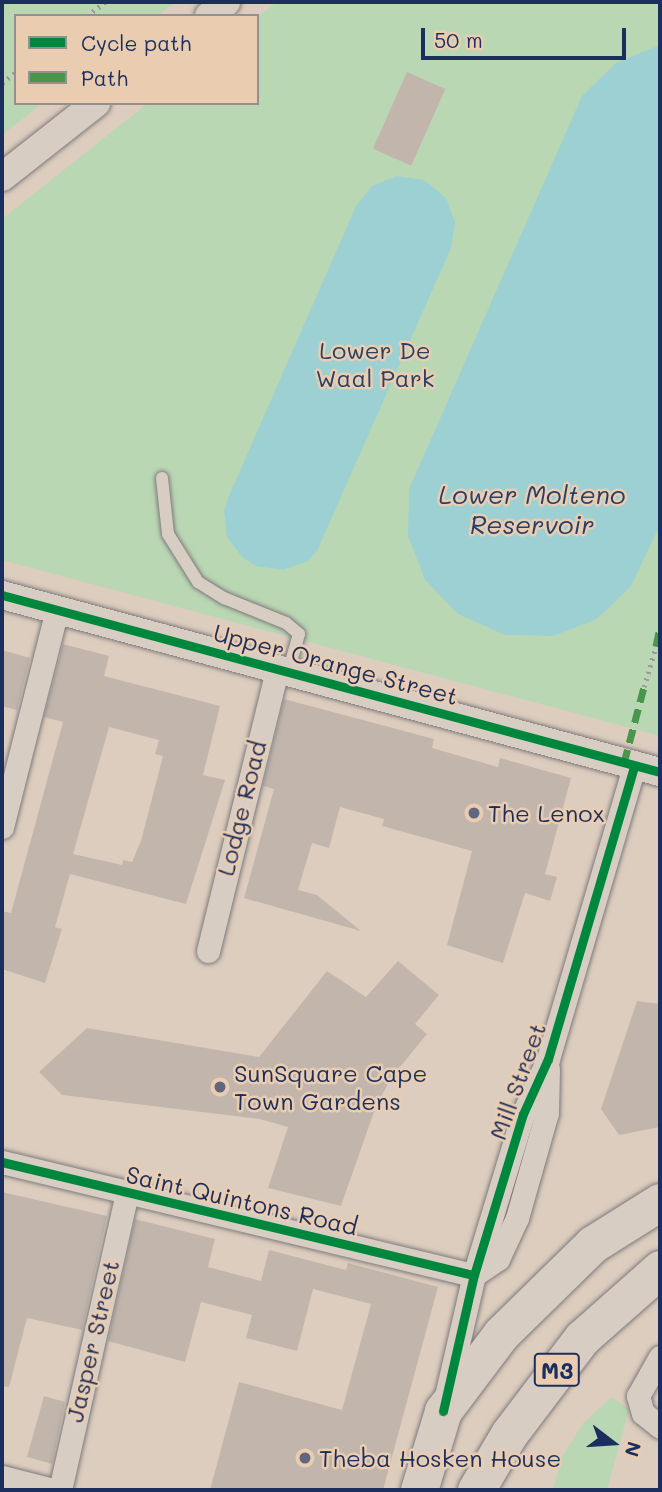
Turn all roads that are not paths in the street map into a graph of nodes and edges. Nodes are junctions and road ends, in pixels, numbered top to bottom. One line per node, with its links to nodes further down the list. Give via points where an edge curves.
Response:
1 (226, 2): 2 (street)
2 (211, 14)
3 (93, 105): 4 (street)
4 (2, 177)
5 (162, 478): 8 (lane, via 168,534 198,582 224,598 286,623 299,634)
6 (2, 595): 7 (street, Upper Orange Street)
7 (57, 610): 8 (street, Upper Orange Street); 10 (street)
8 (283, 668): 9 (street, Upper Orange Street); 11 (street, Lodge Road)
9 (647, 769): 16 (street, Mill Street, via 548,1059 548,1113 517,1217 498,1259)
10 (2, 827)
11 (208, 951)
12 (2, 1162): 13 (street, Saint Quintons Road)
13 (127, 1192): 16 (street, Saint Quintons Road); 22 (street, Jasper Street)
14 (660, 1202): 18 (main road, M3, via 593,1244 542,1290 463,1380)
15 (660, 1269): 24 (main road, M3, via 582,1338 509,1434)
16 (474, 1275): 18 (street)
17 (660, 1357): 19 (street, via 638,1396 643,1413)
18 (443, 1411): 23 (main road, M3)
19 (660, 1427)
20 (2, 1477): 21 (street)
21 (53, 1490)
22 (60, 1490)
23 (419, 1490)
24 (476, 1490)

